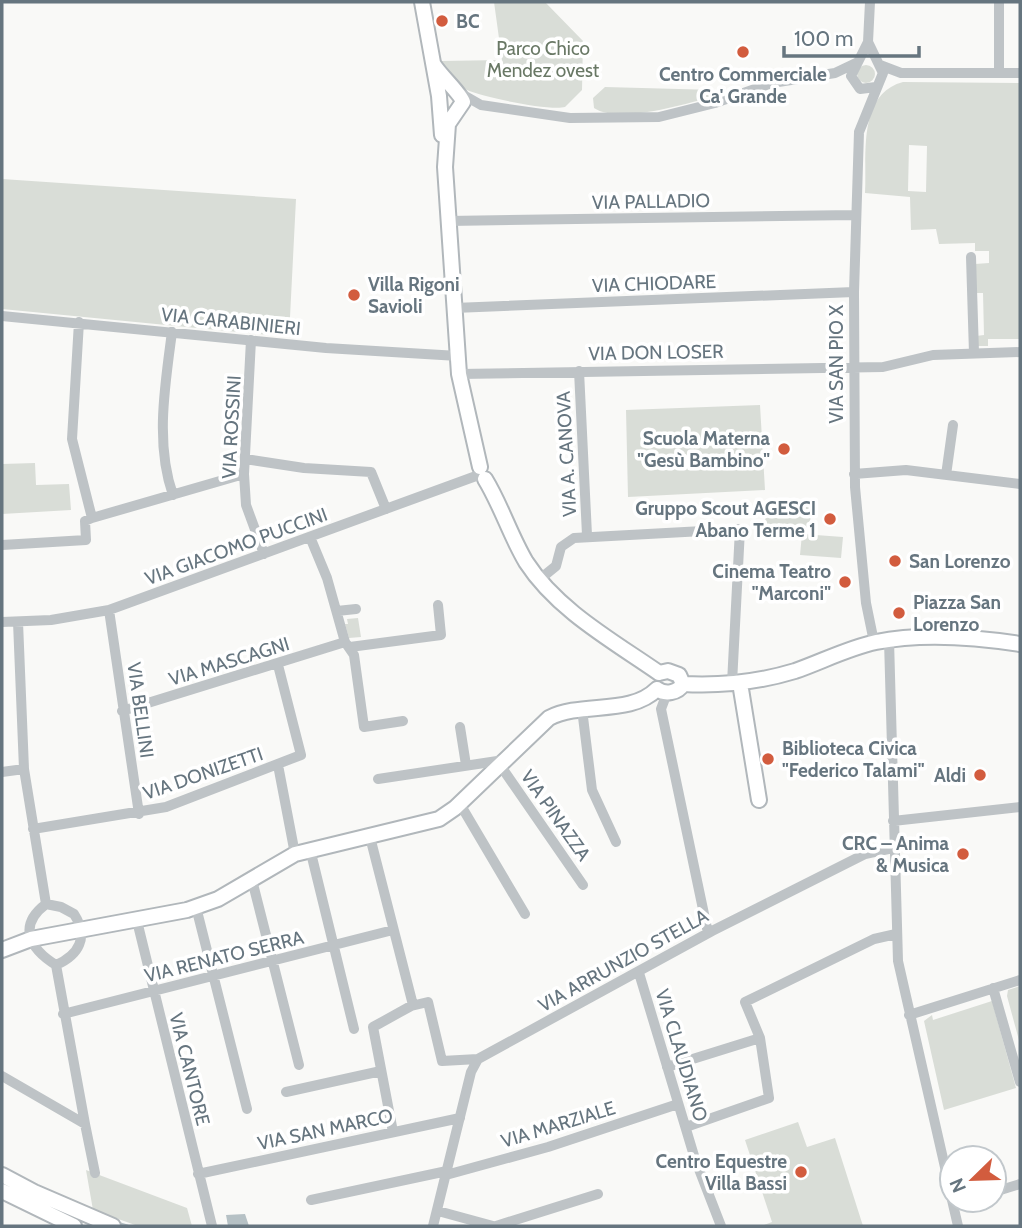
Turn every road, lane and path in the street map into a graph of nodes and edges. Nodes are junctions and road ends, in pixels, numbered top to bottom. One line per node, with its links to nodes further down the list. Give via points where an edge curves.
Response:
1 (422, 2): 13 (street, via 434,65)
2 (870, 2): 4 (street)
3 (999, 2): 9 (street)
4 (868, 42): 5 (street); 6 (street)
5 (857, 62): 6 (street, via 868,58); 7 (street); 11 (street, via 852,69)
6 (879, 64): 8 (street); 12 (street, via 883,74)
7 (835, 73): 11 (street); 14 (street, via 772,83 659,117 570,118)
8 (898, 73): 9 (street); 12 (street)
9 (999, 73): 10 (street)
10 (1020, 73)
11 (853, 82): 12 (street, via 866,90)
12 (878, 85): 17 (street, VIA SAN PIO X, via 859,132)
13 (448, 97): 14 (street); 15 (street, via 463,102); 15 (street, via 446,114); 16 (street)
14 (481, 105): 15 (street)
15 (457, 112): 16 (street, via 448,124)
16 (444, 143): 18 (street)
17 (855, 215): 18 (street, VIA PALLADIO); 20 (street, VIA SAN PIO X)
18 (448, 221): 21 (street)
19 (971, 257): 27 (street)
20 (854, 292): 21 (street, VIA CHIODARE); 29 (street, VIA SAN PIO X)
21 (454, 308): 28 (street)
22 (2, 316): 23 (street, VIA CARABINIERI)
23 (79, 322): 24 (street, VIA CARABINIERI); 41 (street, via 72,439)
24 (172, 332): 25 (street, VIA CARABINIERI); 39 (street, via 163,456)
25 (251, 340): 28 (street, VIA CARABINIERI); 33 (street, VIA ROSSINI)
26 (1020, 352): 27 (street, VIA DON LOSER)
27 (974, 353): 29 (street, VIA DON LOSER, via 933,355 883,367)
28 (458, 356): 31 (street)
29 (854, 366): 30 (street, VIA DON LOSER); 36 (street, VIA SAN PIO X)
30 (579, 371): 31 (street, VIA DON LOSER); 42 (street, VIA A. CANOVA)
31 (459, 374): 35 (street)
32 (953, 425): 37 (street)
33 (245, 459): 34 (street, VIA ROSSINI); 40 (street, via 370,472)
34 (244, 474): 39 (street); 45 (street, VIA ROSSINI, via 248,513)
35 (480, 474): 40 (street, VIA GIACOMO PUCCINI); 46 (street, via 514,541)
36 (854, 474): 37 (street, via 894,470); 53 (street, VIA SAN PIO X, via 866,603)
37 (946, 475): 38 (street)
38 (1020, 484)
39 (173, 495): 41 (street)
40 (386, 509): 43 (street, VIA GIACOMO PUCCINI)
41 (92, 518): 44 (street, via 86,521 86,540)
42 (587, 535): 46 (street, via 561,547 556,566); 58 (street, via 740,529 733,637)
43 (310, 537): 45 (street, VIA GIACOMO PUCCINI); 50 (street)
44 (2, 545)
45 (264, 554): 49 (street, VIA GIACOMO PUCCINI)
46 (540, 579): 57 (street, via 578,616)
47 (438, 605): 55 (street, VIA MASCAGNI, via 441,635)
48 (356, 608): 50 (street)
49 (109, 610): 52 (street, VIA GIACOMO PUCCINI); 62 (street, VIA BELLINI)
50 (337, 611): 55 (street)
51 (2, 622): 52 (street, VIA GIACOMO PUCCINI)
52 (18, 622): 68 (street)
53 (882, 641): 54 (street, via 956,639); 58 (street, via 793,671); 75 (street, VIA SAN PIO X)
54 (1020, 644)
55 (347, 645): 56 (street, VIA MASCAGNI); 63 (street, via 364,727)
56 (278, 665): 62 (street, VIA MASCAGNI); 66 (street, via 302,755)
57 (659, 673): 59 (street, via 678,675); 60 (street, via 655,679)
58 (736, 683): 59 (street); 71 (street)
59 (683, 684): 60 (street, via 678,690)
60 (662, 691): 61 (street, via 643,699); 90 (street, via 661,709)
61 (582, 709): 65 (street, via 549,718); 78 (street, via 592,790)
62 (122, 711): 74 (street, VIA BELLINI)
63 (403, 721)
64 (460, 727): 67 (street)
65 (503, 762): 67 (street); 72 (street); 83 (street, VIA PINAZZA)
66 (278, 765): 74 (street, VIA DONIZETTI); 81 (street)
67 (466, 765): 70 (street)
68 (24, 769): 69 (street); 76 (street)
69 (2, 772)
70 (378, 779)
71 (759, 800)
72 (460, 804): 77 (street, via 439,820); 86 (street)
73 (1020, 807): 75 (street)
74 (139, 814): 76 (street, VIA DONIZETTI)
75 (893, 821): 79 (street, VIA SAN PIO X)
76 (33, 828): 84 (street)
77 (370, 837): 80 (street); 89 (street)
78 (616, 842)
79 (893, 848): 90 (street, VIA ARRUNZIO STELLA, via 865,854); 91 (street, VIA SAN PIO X)
80 (310, 849): 81 (street); 93 (street)
81 (295, 854): 82 (street)
82 (252, 880): 85 (street); 95 (street)
83 (583, 885)
84 (46, 904): 88 (street, via 74,914); 92 (street, via 32,919)
85 (196, 907): 87 (street); 98 (street)
86 (525, 914)
87 (136, 921): 88 (street); 101 (street, VIA CANTORE)
88 (80, 930): 92 (street); 96 (street, via 79,948)
89 (393, 930): 93 (street, VIA RENATO SERRA); 102 (street)
90 (710, 932): 97 (street, VIA ARRUNZIO STELLA)
91 (896, 934): 104 (street, VIA SAN PIO X); 106 (street, via 874,939 745,1002)
92 (32, 939): 94 (street); 96 (street, via 37,952)
93 (334, 945): 95 (street, VIA RENATO SERRA); 105 (street)
94 (2, 950)
95 (274, 961): 98 (street, VIA RENATO SERRA); 108 (street)
96 (56, 965): 103 (street)
97 (639, 973): 107 (street, VIA ARRUNZIO STELLA); 109 (street, VIA CLAUDIANO)
98 (214, 977): 101 (street, VIA RENATO SERRA); 115 (street)
99 (1020, 980): 100 (street)
100 (993, 988): 104 (street); 112 (street)
101 (153, 992): 103 (street, VIA RENATO SERRA); 123 (street, VIA CANTORE)
102 (413, 1005): 107 (street, via 428,1002 442,1061); 110 (street, via 373,1027)
103 (63, 1014): 117 (street)
104 (909, 1015): 120 (street, VIA SAN PIO X)
105 (354, 1030)
106 (760, 1038): 109 (street); 118 (street, via 769,1098)
107 (478, 1059): 116 (street)
108 (299, 1065)
109 (667, 1068): 114 (street, VIA CLAUDIANO)
110 (381, 1071): 113 (street); 119 (street)
111 (2, 1076): 117 (street)
112 (1020, 1082)
113 (286, 1092)
114 (678, 1104): 118 (street, VIA CLAUDIANO); 122 (street, VIA MARZIALE, via 548,1147)
115 (247, 1109)
116 (460, 1118): 119 (street, VIA SAN MARCO); 122 (street)
117 (85, 1124): 121 (street)
118 (685, 1127): 134 (street, VIA CLAUDIANO)
119 (393, 1132): 123 (street, VIA SAN MARCO)
120 (940, 1144)
121 (95, 1173)
122 (447, 1173): 127 (street); 128 (street)
123 (198, 1174): 131 (street, VIA CANTORE)
124 (2, 1175): 130 (street)
125 (2, 1191): 129 (street)
126 (598, 1194): 133 (street)
127 (311, 1200)
128 (438, 1210): 132 (street); 133 (street)
129 (74, 1226)
130 (113, 1226)
131 (212, 1226)
132 (433, 1226)
133 (495, 1226)
134 (722, 1226)

